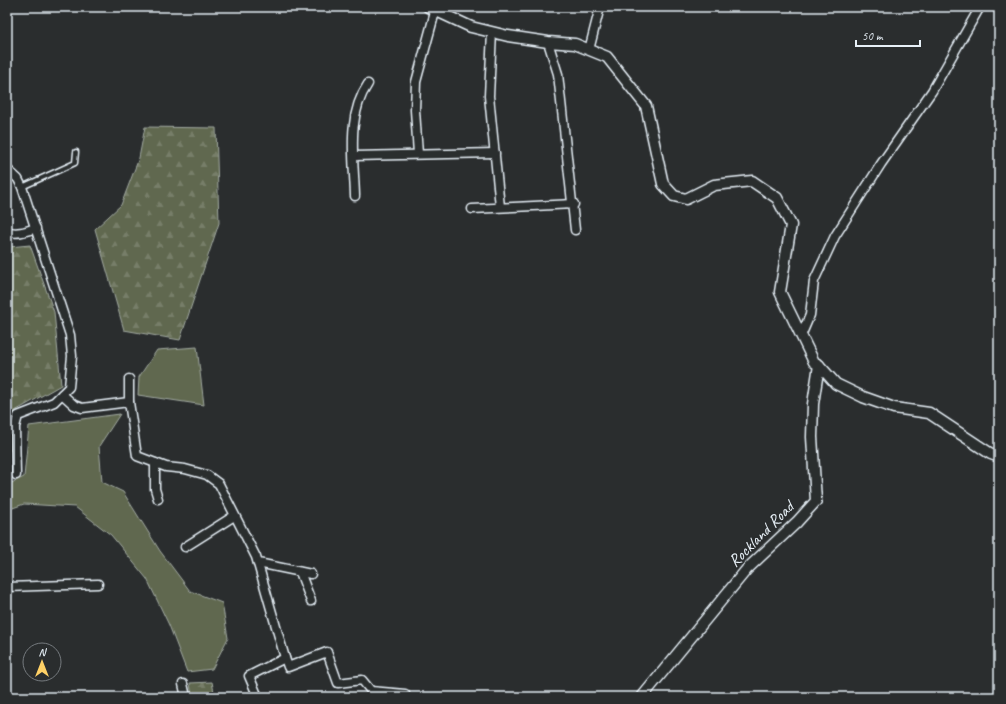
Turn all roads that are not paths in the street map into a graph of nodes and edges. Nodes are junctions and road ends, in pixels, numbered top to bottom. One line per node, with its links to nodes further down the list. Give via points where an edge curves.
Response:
1 (600, 7): 6 (street)
2 (980, 7): 21 (street, via 932,91 835,236 814,281 810,315)
3 (431, 9): 4 (street, via 471,27); 10 (street, via 416,82)
4 (492, 32): 5 (street); 9 (street, via 489,96)
5 (548, 42): 6 (street, via 575,44); 15 (street, via 558,74)
6 (589, 50): 21 (street, via 607,56 646,106 663,184 674,196 686,199 714,185 752,181 777,198 791,225 780,292)
7 (368, 84): 11 (street, via 360,96 356,113)
8 (76, 152): 13 (lane, via 75,163)
9 (495, 153): 10 (street); 16 (street)
10 (418, 154): 11 (street)
11 (354, 156): 14 (street)
12 (7, 169): 13 (street, via 18,179)
13 (22, 187): 18 (street)
14 (355, 196)
15 (574, 204): 16 (street); 19 (street)
16 (500, 207): 17 (street)
17 (472, 209)
18 (36, 228): 20 (street, via 25,232); 24 (street, via 70,335 71,379 69,387)
19 (575, 230)
20 (7, 231)
21 (801, 336): 22 (street, via 814,362)
22 (819, 365): 26 (street, via 836,384 894,408 929,412); 43 (street, Rockland Road, via 812,404 816,501 747,569)
23 (129, 379): 25 (street)
24 (62, 394): 25 (street, via 74,405 82,408); 28 (street, via 54,402 18,416)
25 (129, 402): 27 (street, via 137,456)
26 (999, 457)
27 (155, 463): 29 (street, via 155,489); 30 (street, via 207,475 219,484)
28 (16, 474)
29 (158, 499)
30 (234, 516): 31 (street); 32 (street)
31 (185, 547)
32 (258, 563): 33 (street); 38 (street)
33 (300, 572): 34 (street); 37 (street)
34 (311, 574)
35 (98, 584): 36 (street)
36 (7, 587)
37 (311, 602)
38 (285, 658): 41 (street, via 249,676); 42 (street, via 288,667 327,652 338,683 362,680 371,691 405,694)
39 (183, 684): 40 (street)
40 (186, 697)
41 (258, 697)
42 (405, 697)
43 (642, 697)

